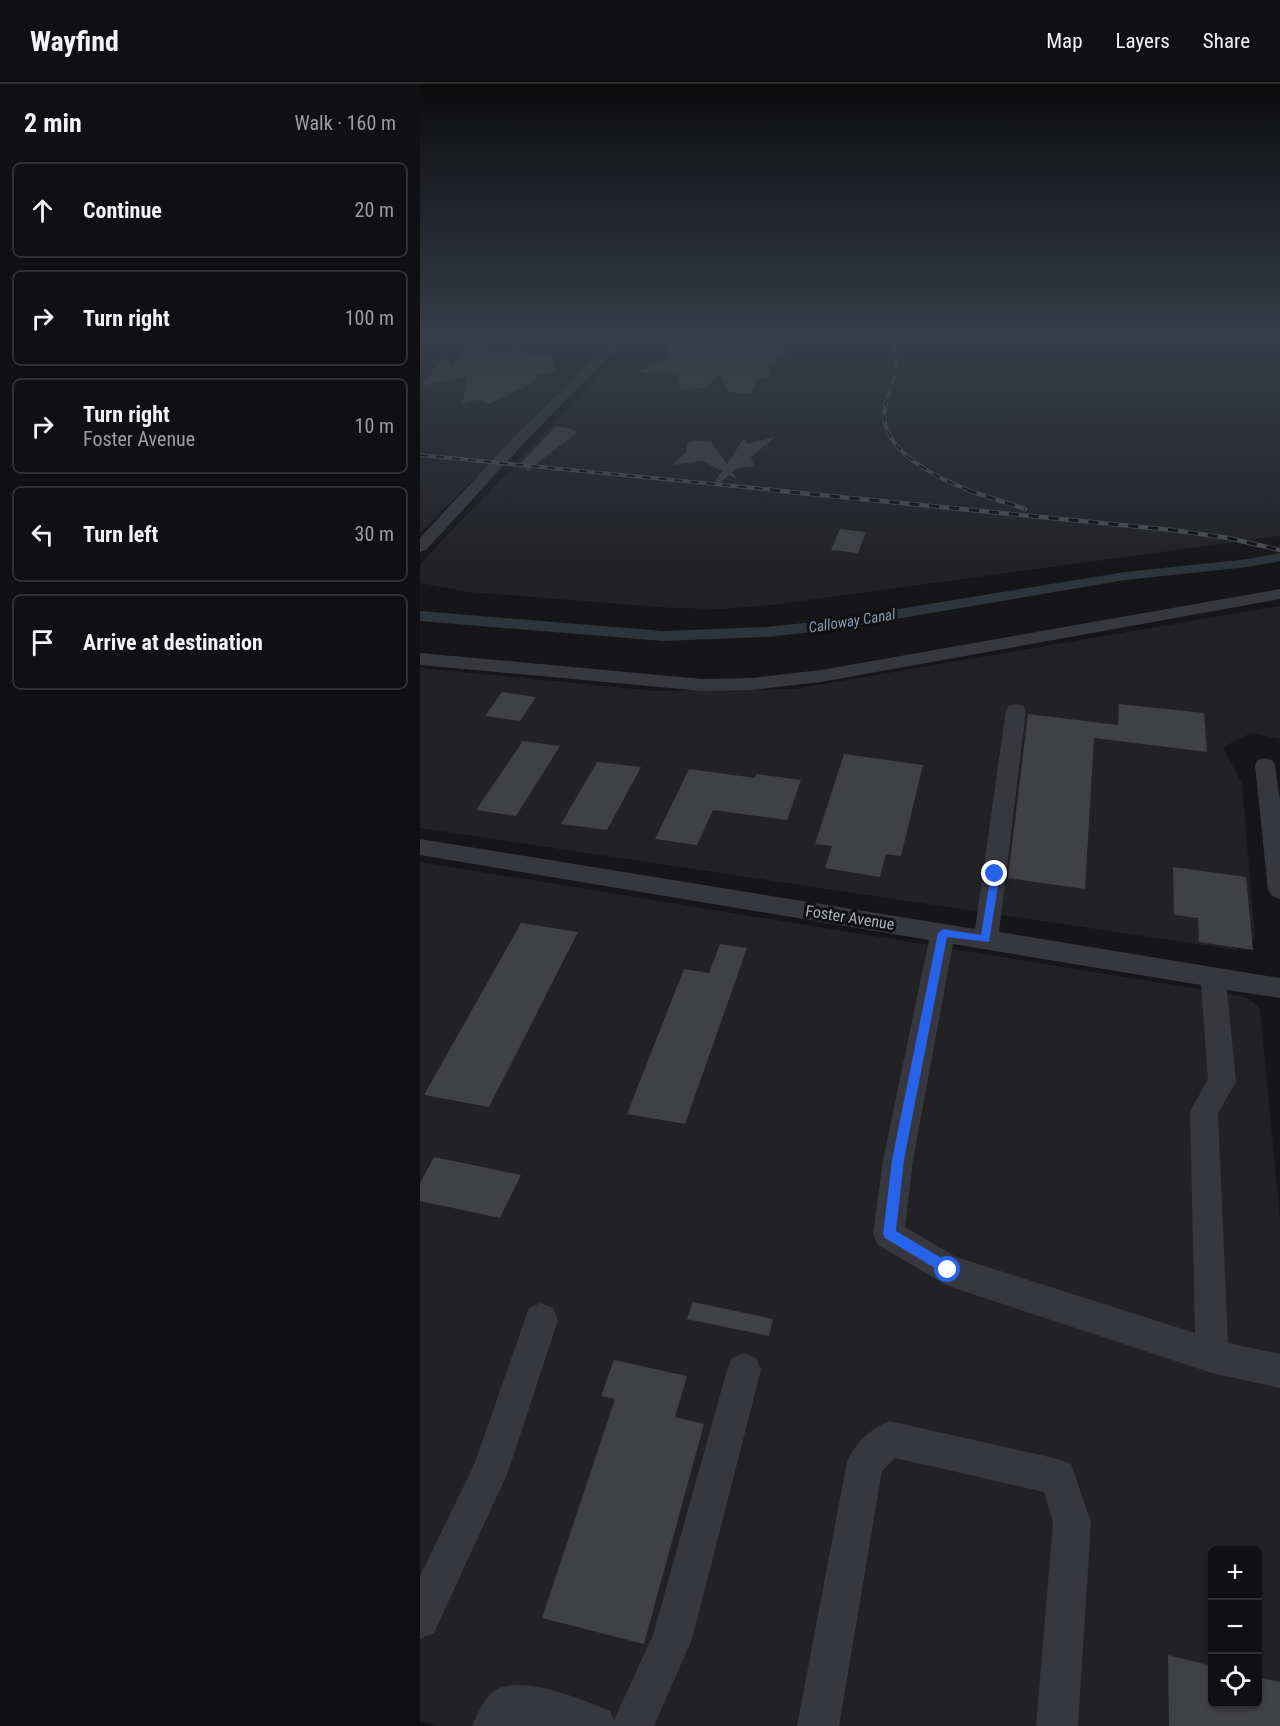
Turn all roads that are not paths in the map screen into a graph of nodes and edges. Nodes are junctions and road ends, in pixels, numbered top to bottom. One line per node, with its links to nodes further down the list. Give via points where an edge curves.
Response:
1 (545, 414): 2 (street)
2 (420, 546)
3 (1280, 594): 4 (street, via 821,676 752,684 702,685)
4 (420, 659)
5 (1016, 711): 10 (street)
6 (1265, 765): 8 (street)
7 (420, 847): 9 (street, Foster Avenue)
8 (1280, 890)
9 (943, 933): 10 (street, Foster Avenue); 14 (street, via 898,1160 889,1234 948,1270)
10 (986, 940): 11 (street, Foster Avenue)
11 (1213, 977): 12 (street, Foster Avenue); 14 (street, via 1222,1083 1204,1111)
12 (1280, 988)
13 (541, 1320): 17 (street, via 490,1472)
14 (1212, 1356): 16 (street)
15 (744, 1370): 20 (street, via 672,1639)
16 (1280, 1371)
17 (420, 1619)
18 (493, 1726): 19 (street, via 509,1706 528,1705)
19 (595, 1726)
20 (632, 1726)
21 (818, 1726): 22 (street, via 865,1462 889,1439 1058,1477 1072,1522)
22 (1057, 1726)

